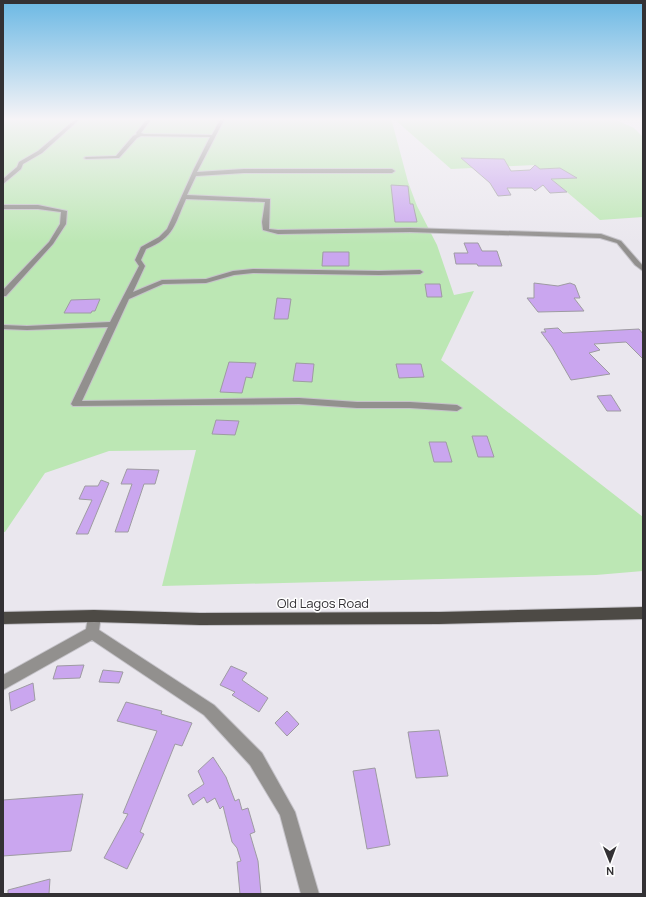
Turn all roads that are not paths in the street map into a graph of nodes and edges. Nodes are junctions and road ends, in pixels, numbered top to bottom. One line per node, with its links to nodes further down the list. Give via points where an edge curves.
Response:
1 (26, 160): 5 (street)
2 (201, 160): 4 (street)
3 (392, 171): 4 (street, via 244,171)
4 (194, 174): 6 (street)
5 (3, 182)
6 (184, 197): 8 (street, via 268,200 266,230 278,232 410,230 601,236 619,242); 11 (street, via 171,229 163,238 143,248 138,260 142,266)
7 (3, 207): 10 (street, via 54,208 64,211 63,224 51,243)
8 (643, 269)
9 (420, 272): 11 (street, via 253,271 233,273 206,282 162,282)
10 (3, 294)
11 (127, 297): 12 (street)
12 (113, 324): 13 (street); 14 (street, via 76,404 299,401)
13 (3, 327)
14 (457, 408)
15 (643, 613): 16 (main road, Old Lagos Road, via 447,618 200,619)
16 (94, 616): 17 (main road, Old Lagos Road); 18 (street)
17 (3, 618)
18 (92, 633): 19 (street); 20 (street, via 209,710 256,759 287,812)
19 (3, 683)
20 (310, 894)

